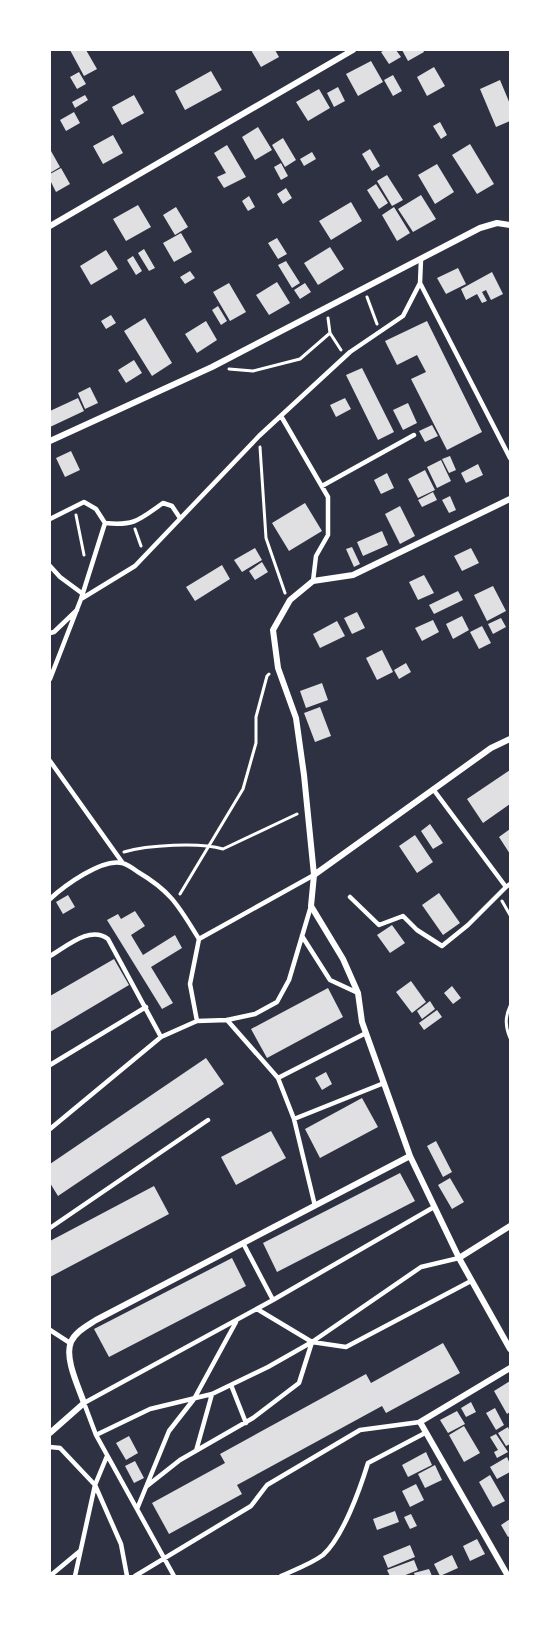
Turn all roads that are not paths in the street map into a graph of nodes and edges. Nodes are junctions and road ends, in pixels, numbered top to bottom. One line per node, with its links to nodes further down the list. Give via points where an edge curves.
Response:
1 (353, 50): 3 (street)
2 (510, 225): 4 (street, via 497,223 480,228)
3 (50, 226)
4 (421, 259): 5 (lane); 8 (street, via 212,367)
5 (420, 283): 6 (lane, via 403,316 345,356); 9 (lane)
6 (281, 416): 10 (lane); 12 (lane)
7 (414, 435): 10 (lane)
8 (50, 441)
9 (510, 458)
10 (322, 486): 16 (lane, via 328,497 328,535 316,556)
11 (510, 499): 16 (street, via 353,575)
12 (180, 518): 14 (lane, via 172,506 163,503 125,525); 17 (lane, via 135,566)
13 (50, 519): 14 (lane, via 84,502 96,509)
14 (105, 523): 17 (lane)
15 (50, 566): 17 (lane)
16 (313, 581): 25 (street, via 289,603 273,630 278,668 296,718)
17 (82, 596): 18 (lane)
18 (78, 608): 19 (lane); 20 (lane)
19 (50, 633)
20 (50, 679)
21 (510, 739): 23 (street)
22 (50, 761): 24 (lane)
23 (433, 789): 25 (street); 26 (lane)
24 (122, 862): 28 (lane, via 103,865 79,876); 31 (lane, via 176,901)
25 (314, 875): 29 (street); 31 (lane)
26 (508, 885): 27 (lane, via 442,946 403,916 379,925)
27 (350, 897)
28 (50, 899)
29 (311, 906): 30 (lane); 33 (street)
30 (302, 936): 33 (lane, via 330,980); 35 (lane, via 289,980 277,1002 255,1014)
31 (199, 939): 36 (lane, via 190,984)
32 (50, 956): 34 (lane, via 91,933 103,936)
33 (358, 993): 37 (street)
34 (146, 1007): 38 (lane); 39 (lane)
35 (227, 1020): 36 (lane); 40 (lane)
36 (197, 1021): 38 (lane)
37 (366, 1033): 40 (lane); 41 (street)
38 (161, 1037): 44 (lane)
39 (50, 1065)
40 (278, 1078): 42 (lane)
41 (384, 1083): 42 (lane); 45 (street)
42 (294, 1119): 46 (lane)
43 (208, 1120): 49 (lane)
44 (50, 1129)
45 (410, 1156): 46 (street); 47 (street)
46 (315, 1206): 50 (street)
47 (434, 1207): 51 (street); 53 (lane)
48 (510, 1226): 51 (street)
49 (50, 1228)
50 (243, 1243): 53 (lane); 58 (street, via 96,1320)
51 (459, 1258): 52 (street); 57 (lane, via 421,1267)
52 (471, 1281): 57 (lane, via 346,1347); 59 (street)
53 (273, 1300): 54 (lane)
54 (257, 1310): 55 (lane); 57 (lane)
55 (238, 1320): 63 (lane); 64 (lane)
56 (50, 1330): 58 (lane)
57 (312, 1342): 61 (lane); 66 (lane, via 299,1383)
58 (70, 1343): 64 (street, via 69,1358)
59 (510, 1349)
60 (510, 1368): 65 (street)
61 (231, 1385): 62 (lane); 66 (lane)
62 (212, 1394): 63 (lane); 71 (lane)
63 (194, 1399): 69 (lane, via 150,1409); 74 (lane, via 170,1431)
64 (84, 1403): 67 (street); 69 (lane)
65 (420, 1422): 68 (street); 77 (lane, via 360,1430 267,1485 251,1506)
66 (246, 1423): 71 (lane)
67 (50, 1433)
68 (425, 1433): 83 (lane, via 368,1462 362,1485 336,1540 322,1556); 84 (street)
69 (96, 1435): 72 (lane)
70 (50, 1447): 73 (lane, via 60,1448)
71 (196, 1451): 74 (lane)
72 (107, 1456): 73 (lane); 75 (lane)
73 (95, 1485): 76 (lane); 80 (lane, via 121,1544)
74 (147, 1486): 75 (lane)
75 (137, 1509): 77 (lane)
76 (80, 1551): 78 (lane); 79 (lane)
77 (164, 1558): 81 (lane); 82 (lane)
78 (50, 1576)
79 (75, 1576)
80 (128, 1576)
81 (135, 1576)
82 (174, 1576)
83 (281, 1576)
84 (508, 1576)

